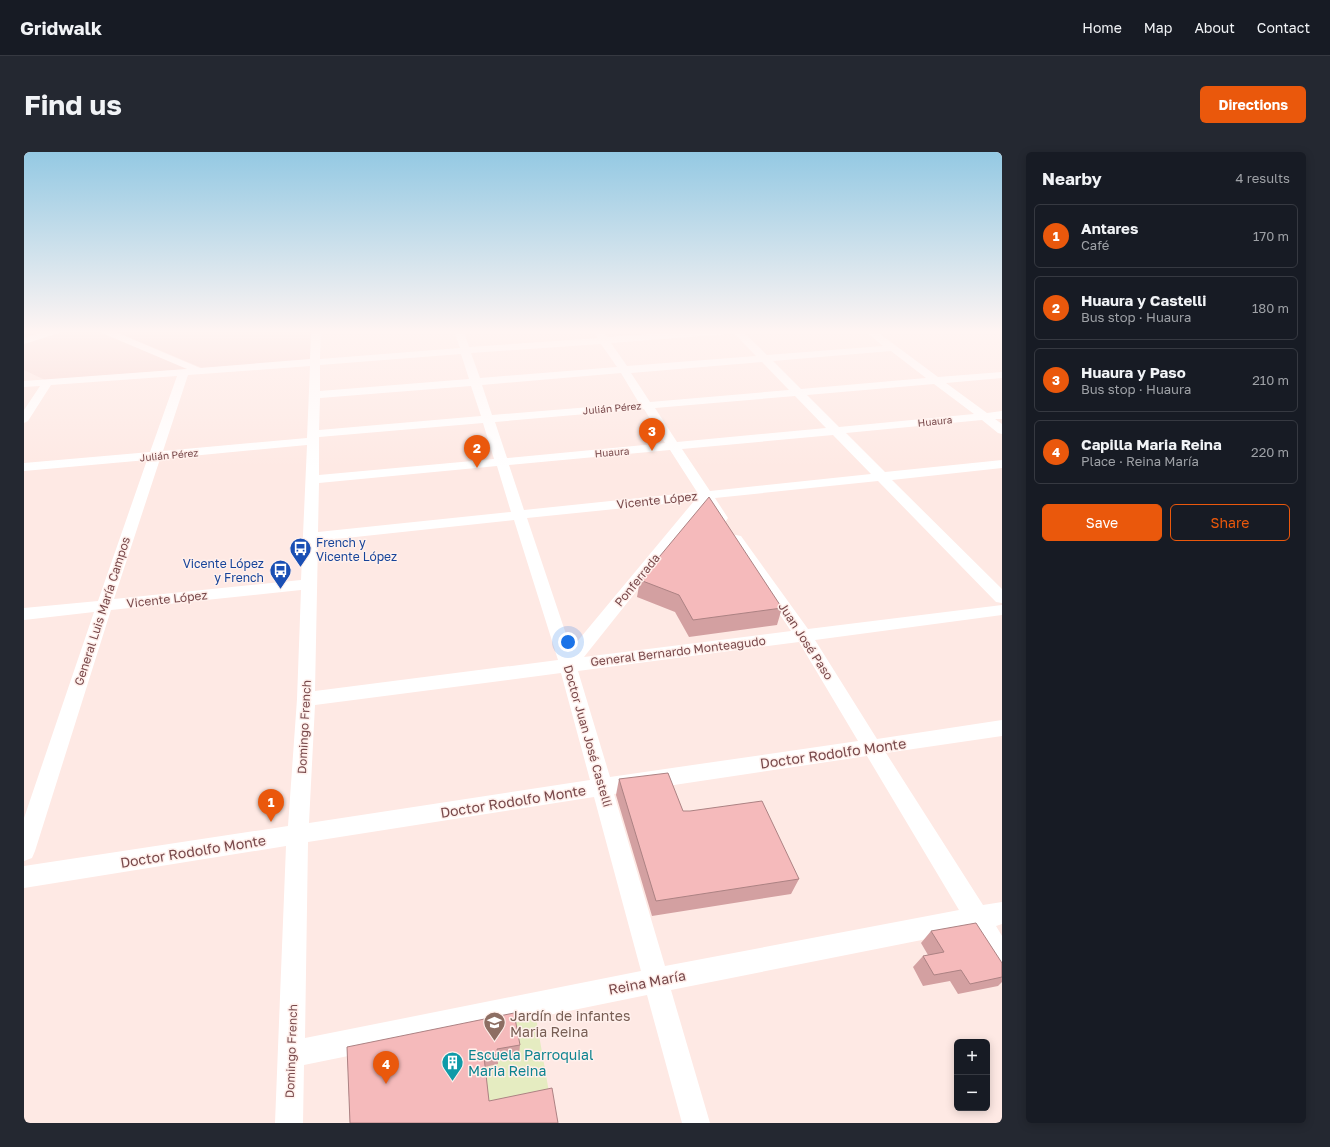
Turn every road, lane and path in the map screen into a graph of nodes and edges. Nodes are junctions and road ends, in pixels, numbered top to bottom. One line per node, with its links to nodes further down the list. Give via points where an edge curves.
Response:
1 (27, 376): 14 (street, via 31,378)
2 (134, 376): 13 (street)
3 (188, 376): 26 (street, General Luis María Campos)
4 (315, 376): 16 (street, Domingo French)
5 (474, 376): 12 (street, Doctor Juan José Castelli)
6 (547, 376): 12 (street)
7 (629, 376): 17 (street, Juan José Paso)
8 (781, 376): 15 (street)
9 (929, 376): 11 (street)
10 (976, 376): 11 (street, Julián Pérez)
11 (934, 380): 15 (street, Julián Pérez); 19 (street)
12 (476, 382): 16 (street); 21 (street, Doctor Juan José Castelli)
13 (47, 383): 14 (street); 20 (street)
14 (29, 384)
15 (796, 392): 17 (street, Julián Pérez); 23 (street)
16 (315, 395): 24 (street, Domingo French)
17 (648, 405): 21 (street, Julián Pérez); 25 (street, Juan José Paso)
18 (1002, 415): 19 (street, Huaura)
19 (984, 416): 22 (street); 23 (street, Huaura)
20 (24, 419)
21 (487, 419): 24 (street, Julián Pérez); 27 (street, Doctor Juan José Castelli)
22 (1002, 430)
23 (836, 431): 25 (street, Huaura); 30 (street)
24 (313, 438): 26 (street, Julián Pérez); 31 (street, Domingo French)
25 (675, 446): 27 (street, Huaura); 32 (street, Juan José Paso)
26 (155, 456): 29 (street, Julián Pérez); 37 (street, General Luis María Campos)
27 (501, 462): 31 (street, Huaura); 33 (street, Doctor Juan José Castelli)
28 (1002, 464): 30 (street, Vicente López)
29 (24, 467)
30 (880, 476): 32 (street, Vicente López); 36 (street)
31 (312, 480): 34 (street, Domingo French)
32 (705, 496): 33 (street, Vicente López); 40 (street, Juan José Paso); 41 (street, Ponferrada)
33 (518, 514): 34 (street, Vicente López); 41 (street, Doctor Juan José Castelli)
34 (311, 537): 35 (street, Domingo French)
35 (309, 584): 37 (street, Vicente López); 42 (street, Domingo French)
36 (1002, 598)
37 (104, 606): 39 (street, Vicente López); 47 (street, General Luis María Campos)
38 (1002, 610): 40 (street, General Bernardo Monteagudo)
39 (24, 614)
40 (804, 635): 41 (street, General Bernardo Monteagudo); 44 (street, Juan José Paso)
41 (568, 665): 42 (street, General Bernardo Monteagudo); 45 (street, Doctor Juan José Castelli)
42 (306, 699): 46 (street, Domingo French)
43 (1002, 728): 44 (street, Doctor Rodolfo Monte)
44 (874, 747): 45 (street, Doctor Rodolfo Monte); 50 (street, Juan José Paso)
45 (602, 787): 46 (street, Doctor Rodolfo Monte); 52 (street, Doctor Juan José Castelli)
46 (298, 835): 48 (street, Doctor Rodolfo Monte); 53 (street, Domingo French)
47 (24, 851)
48 (24, 877)
49 (1002, 913): 50 (street, Reina María)
50 (977, 918): 51 (street, Juan José Paso); 52 (street, Reina María)
51 (1002, 958)
52 (657, 980): 53 (street, Reina María); 55 (street, Doctor Juan José Castelli)
53 (292, 1054): 54 (street, Domingo French)
54 (289, 1123)
55 (696, 1123)

